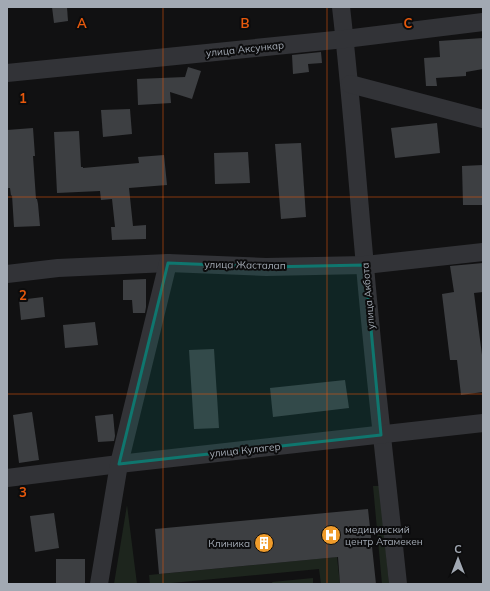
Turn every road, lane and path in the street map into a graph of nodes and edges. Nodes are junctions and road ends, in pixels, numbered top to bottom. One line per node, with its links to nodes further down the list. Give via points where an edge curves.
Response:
1 (341, 7): 3 (street, улица Акбота)
2 (483, 22): 3 (street, улица Аксункар)
3 (345, 39): 4 (street, улица Аксункар); 5 (street, улица Акбота)
4 (7, 73)
5 (350, 84): 6 (street); 9 (street, улица Акбота)
6 (483, 120)
7 (483, 252): 9 (street, улица Жасталап)
8 (168, 263): 9 (street, улица Жасталап, via 266,267); 10 (street, улица Жасталап, via 58,268); 13 (street)
9 (365, 265): 12 (street, улица Акбота)
10 (7, 274)
11 (483, 423): 12 (street, улица Кулагер)
12 (381, 435): 13 (street, улица Кулагер); 16 (street, улица Акбота)
13 (118, 464): 14 (street, улица Кулагер); 15 (street)
14 (7, 478)
15 (99, 584)
16 (398, 584)

